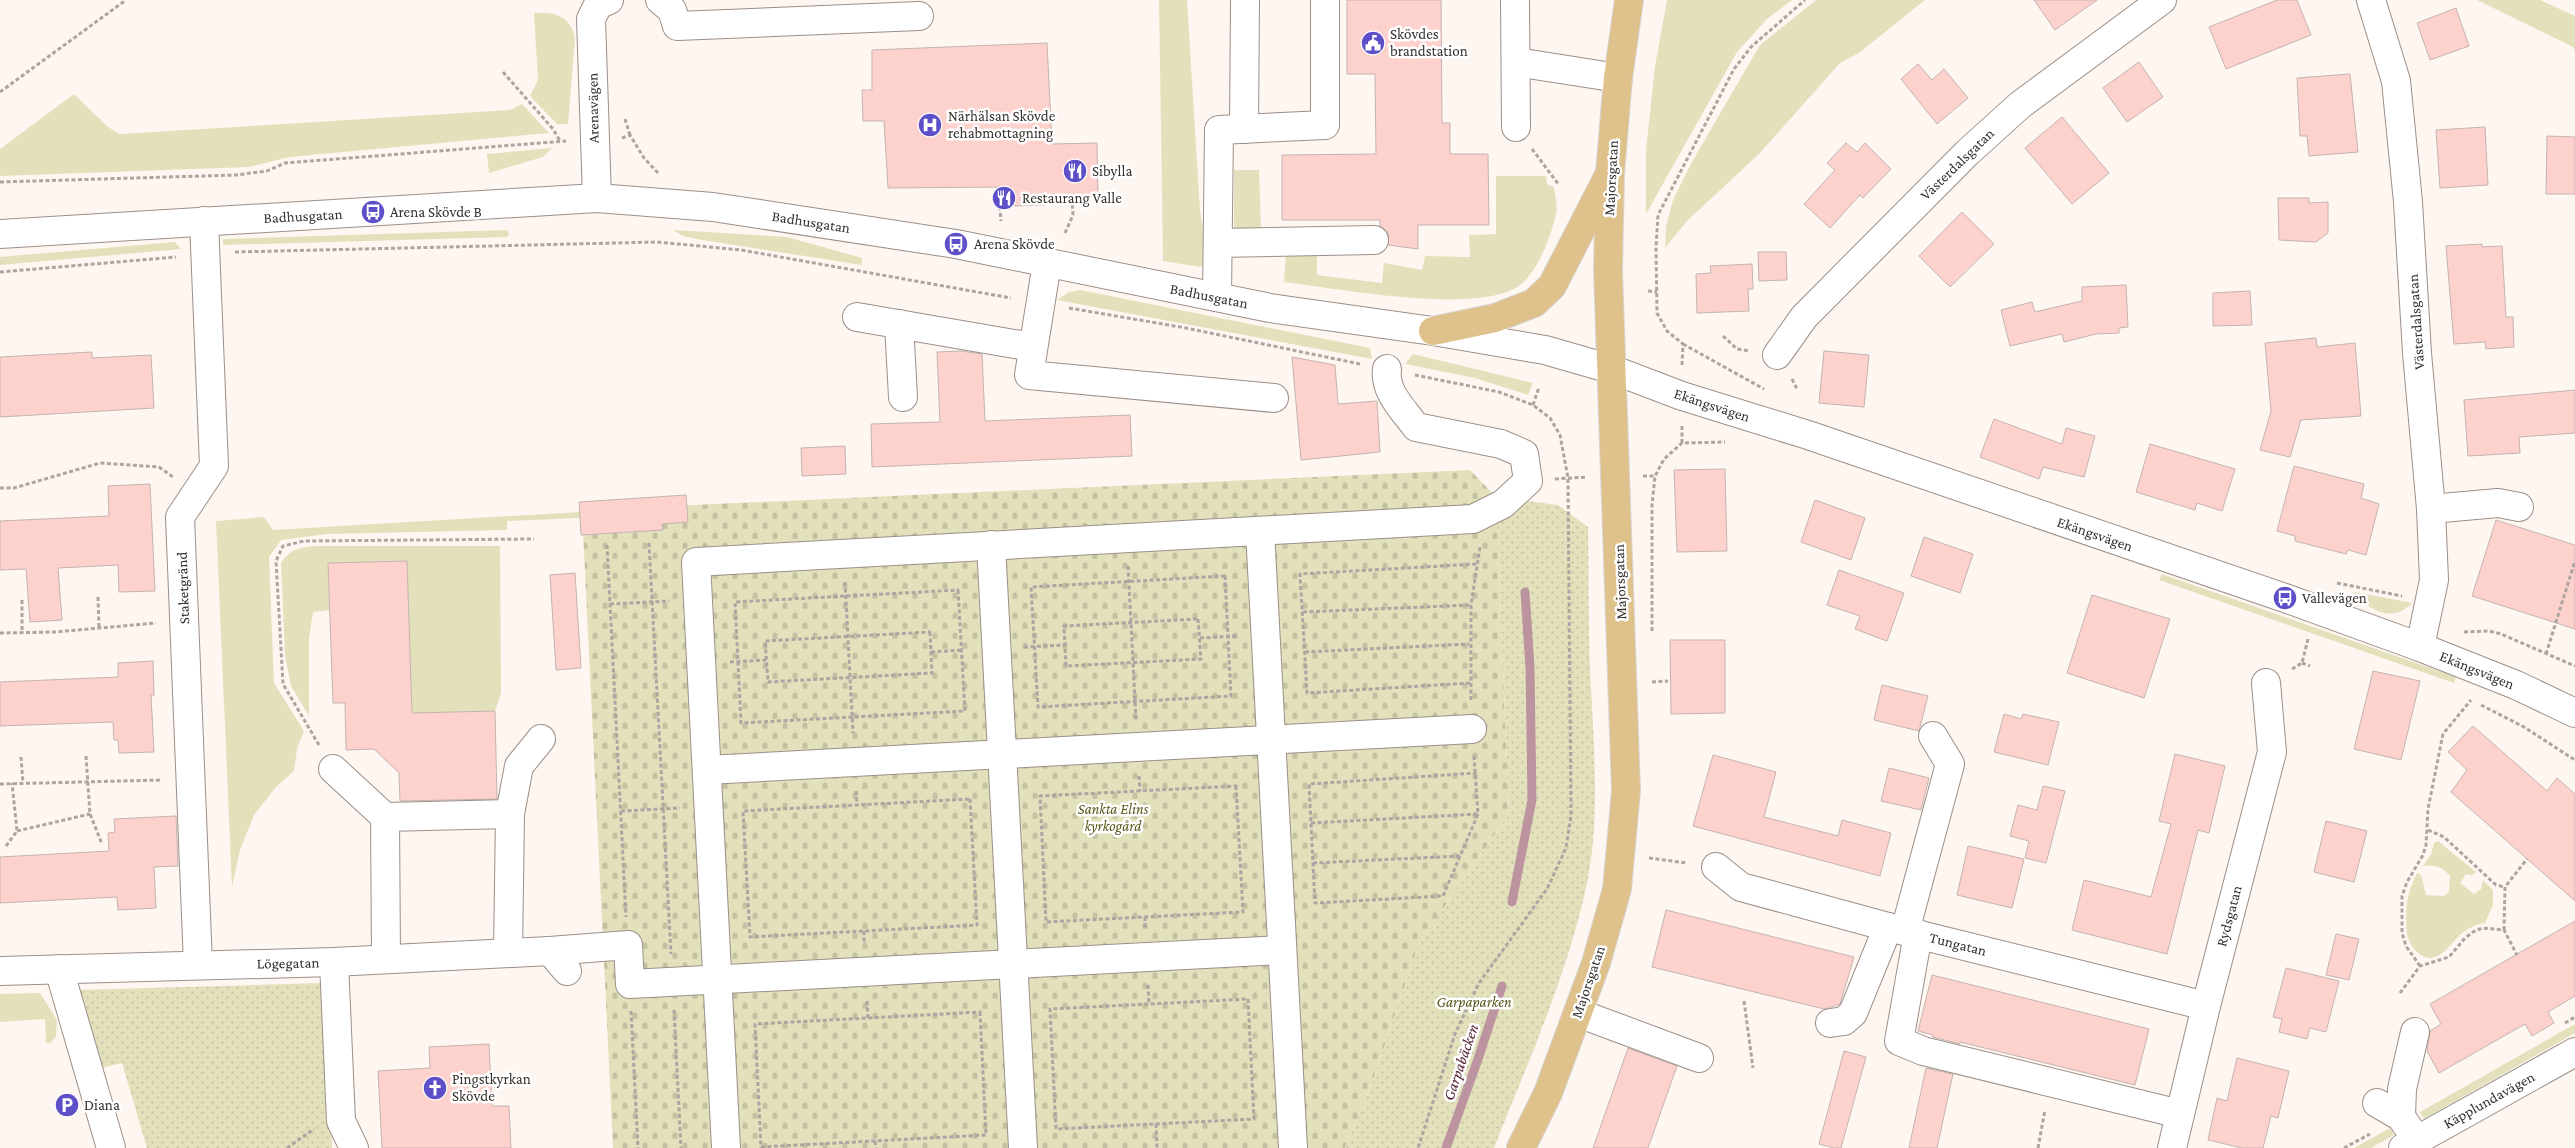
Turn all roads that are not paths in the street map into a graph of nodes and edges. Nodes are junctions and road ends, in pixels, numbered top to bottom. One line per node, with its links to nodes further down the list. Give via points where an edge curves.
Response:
1 (660, 0): 9 (street, via 672,10 677,26)
2 (1245, 0): 13 (street)
3 (1325, 0): 13 (street, via 1325,125)
4 (1515, 0): 10 (street)
5 (1629, 0): 11 (main road, Majorsgatan)
6 (2162, 0): 26 (street, Västerdalsgatan, via 2020,105 1967,153 1804,318)
7 (2371, 0): 32 (street, Västerdalsgatan, via 2396,89 2408,202)
8 (593, 6): 15 (street, Arenavägen)
9 (919, 16)
10 (1516, 62): 11 (street); 12 (street)
11 (1618, 78): 14 (main road, Majorsgatan)
12 (1516, 127)
13 (1244, 129): 19 (street, via 1219,130)
14 (1610, 174): 24 (main road, via 1552,286 1534,303 1495,318); 28 (main road, Majorsgatan, via 1608,290)
15 (597, 198): 16 (street, Badhusgatan); 20 (street, Badhusgatan, via 713,207 956,244)
16 (204, 221): 17 (street, Badhusgatan); 54 (street, Staketgränd, via 214,466 180,517)
17 (0, 234)
18 (1374, 240): 19 (street)
19 (1218, 243): 21 (street)
20 (1047, 263): 21 (street, Badhusgatan); 25 (street)
21 (1217, 297): 24 (street, Badhusgatan, via 1270,308)
22 (857, 317): 23 (street)
23 (899, 324): 25 (street); 29 (street)
24 (1433, 331): 28 (street, Badhusgatan, via 1545,350)
25 (1032, 347): 30 (street, via 1029,375)
26 (1777, 355)
27 (1387, 369): 33 (street, via 1385,381 1416,427 1501,444 1524,454 1528,481 1503,504 1473,519)
28 (1611, 369): 35 (street, Ekängsvägen); 59 (main road, Majorsgatan, via 1626,792 1617,889)
29 (902, 397)
30 (1274, 398)
31 (2519, 507): 32 (street, via 2498,503)
32 (2431, 509): 35 (street, Västerdalsgatan, via 2434,580)
33 (1260, 531): 34 (street); 41 (street)
34 (991, 545): 42 (street); 44 (street, via 696,562)
35 (2420, 647): 37 (street, Ekängsvägen, via 2516,685)
36 (2266, 684): 58 (street, Rydsgatan, via 2272,752)
37 (2575, 713)
38 (1472, 729): 41 (street)
39 (1933, 736): 48 (street, via 1950,764)
40 (541, 739): 45 (street, via 519,766)
41 (1271, 740): 42 (street); 49 (street)
42 (1002, 754): 44 (street); 53 (street)
43 (333, 768): 46 (street)
44 (706, 770): 57 (street)
45 (510, 814): 46 (street); 50 (street)
46 (385, 817): 51 (street)
47 (1716, 868): 48 (street, Tungatan, via 1741,887)
48 (1904, 930): 58 (street, Tungatan); 60 (street, via 1853,1013 1844,1021); 65 (street, via 1899,1041 1923,1051)
49 (1282, 950): 53 (street); 72 (street)
50 (508, 953): 51 (street, Lögegatan); 57 (street, Lögegatan, via 558,961 628,945 630,984)
51 (386, 959): 52 (street, Lögegatan)
52 (334, 962): 54 (street, Lögegatan); 69 (street, via 341,1121)
53 (1013, 964): 57 (street); 71 (street)
54 (198, 965): 55 (street, Lögegatan)
55 (60, 969): 56 (street, Lögegatan); 68 (street)
56 (0, 971)
57 (718, 979): 70 (street)
58 (2206, 1006): 65 (street, Rydsgatan)
59 (1578, 1013): 63 (street); 73 (main road, Majorsgatan, via 1548,1093)
60 (1830, 1023)
61 (2416, 1032): 66 (street, via 2402,1089)
62 (2575, 1052): 67 (street, Käpplundavägen)
63 (1699, 1058)
64 (2377, 1103): 66 (street)
65 (2180, 1114): 74 (street, Rydsgatan)
66 (2400, 1117): 67 (street)
67 (2410, 1144)
68 (111, 1148)
69 (354, 1148)
70 (726, 1148)
71 (1023, 1148)
72 (1293, 1148)
73 (1522, 1148)
74 (2172, 1148)

